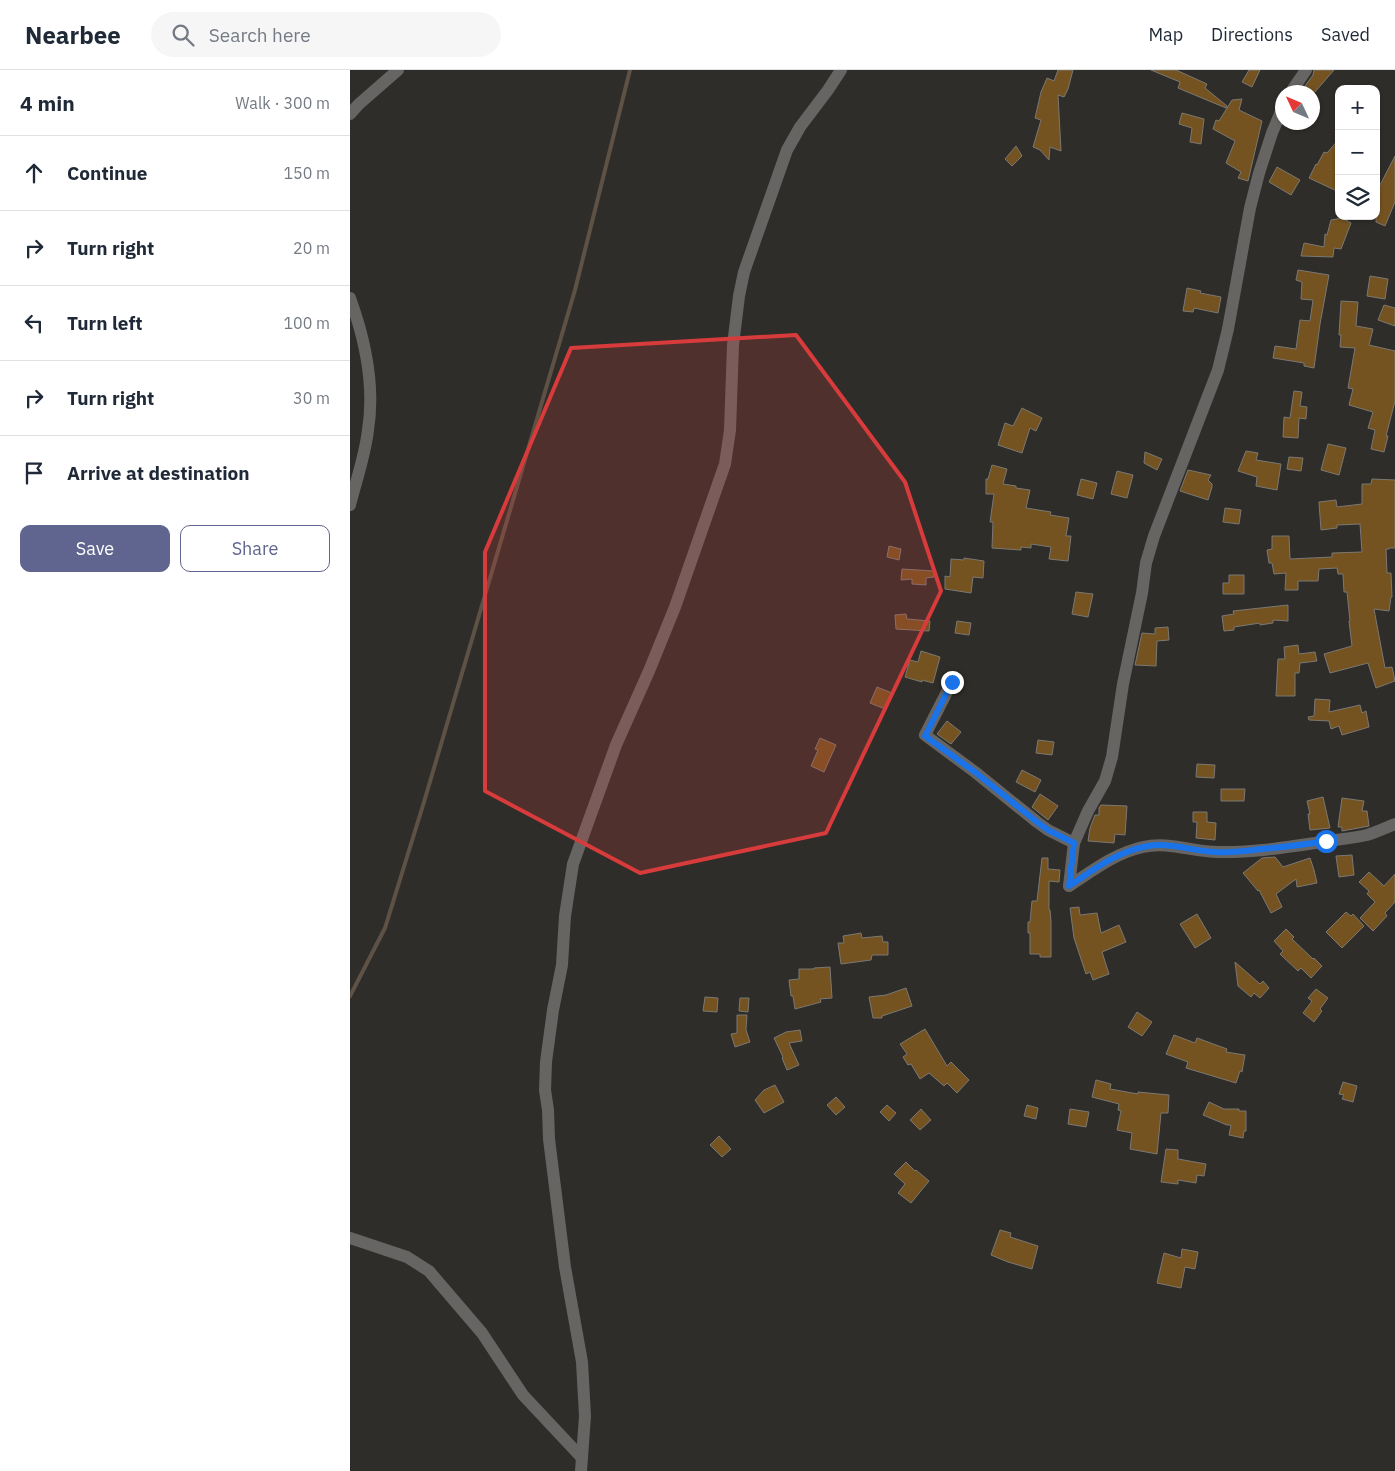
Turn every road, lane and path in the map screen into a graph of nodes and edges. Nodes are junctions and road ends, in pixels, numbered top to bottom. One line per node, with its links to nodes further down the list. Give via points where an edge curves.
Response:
1 (398, 70): 5 (street)
2 (841, 70): 13 (street, via 787,150 744,272 733,345 730,430 725,464 675,607 616,745 573,864 545,1090 562,1239 582,1362 585,1416)
3 (1306, 70): 4 (street)
4 (1296, 85)
5 (350, 114)
6 (1275, 126): 11 (street, via 1254,190 1218,370 1146,563 1109,770)
7 (350, 298): 8 (street, via 368,362 370,408)
8 (350, 505)
9 (952, 682): 11 (street, via 925,736 1048,830)
10 (1395, 824): 11 (street, via 1364,836 1296,846 1228,852 1165,845 1142,847 1109,860 1069,886)
11 (1074, 843)
12 (350, 1238): 13 (street, via 407,1257 429,1271 482,1333 523,1395)
13 (581, 1465)

